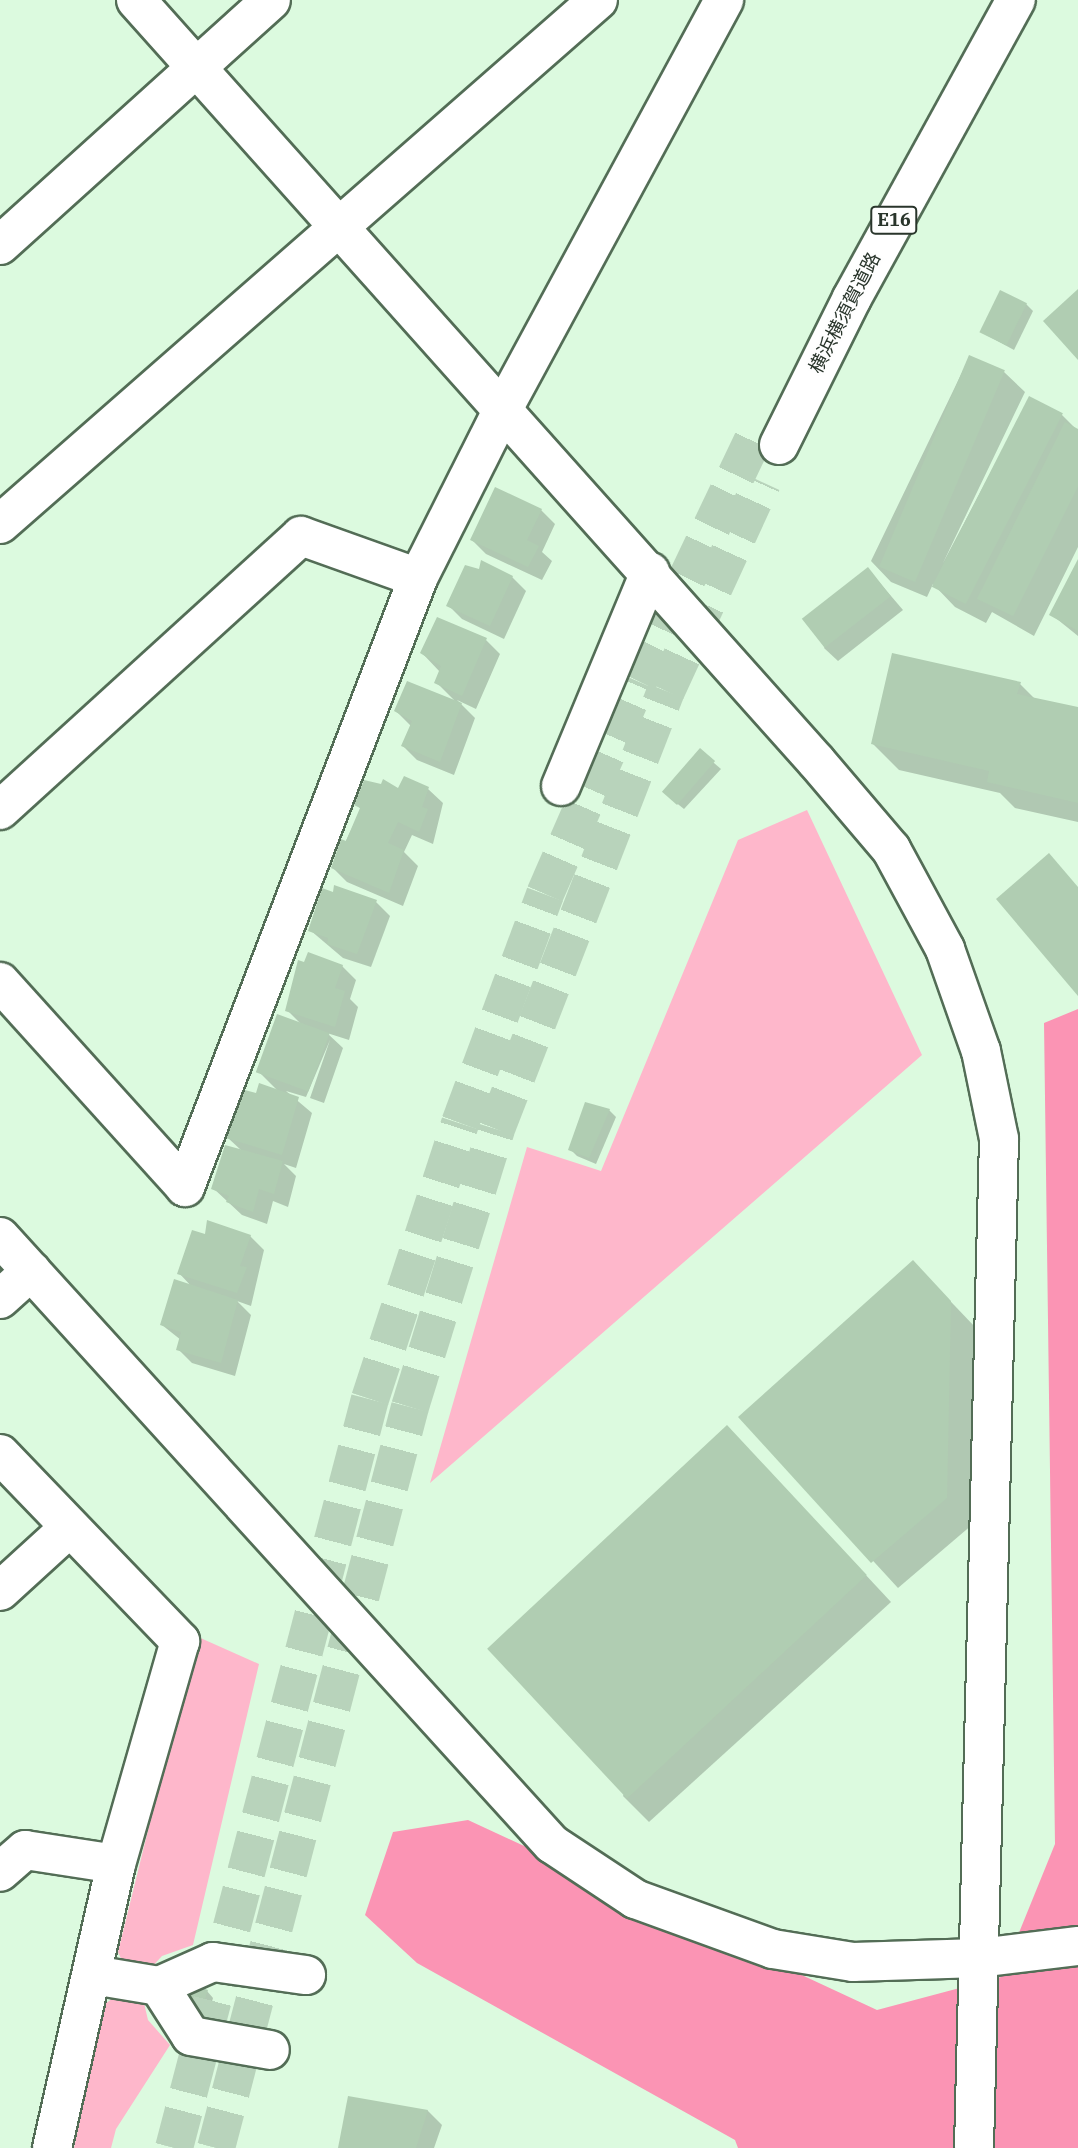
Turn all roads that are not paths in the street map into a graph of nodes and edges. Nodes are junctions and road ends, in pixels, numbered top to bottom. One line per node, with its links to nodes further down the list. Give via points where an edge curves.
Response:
1 (136, 0): 7 (main road)
2 (271, 0): 7 (main road)
3 (598, 0): 8 (main road)
4 (724, 0): 10 (main road)
5 (988, 0): 6 (main road, 横浜横須賀道路 / E16, via 878,197 767,439 852,298)
6 (1016, 0)
7 (197, 67): 8 (main road); 9 (main road)
8 (339, 225): 10 (main road); 11 (main road)
9 (0, 245)
10 (503, 408): 12 (main road); 13 (main road)
11 (0, 524)
12 (650, 572): 14 (main road); 26 (main road, via 891,849 945,949 981,1051 999,1139)
13 (418, 578): 15 (main road, via 302,536); 16 (main road, via 184,1187)
14 (561, 786)
15 (0, 810)
16 (0, 982)
17 (0, 1237): 18 (main road)
18 (32, 1271): 19 (main road); 26 (main road, via 552,1844 635,1899 773,1949 853,1962)
19 (0, 1299)
20 (0, 1454): 21 (main road)
21 (68, 1529): 22 (main road); 23 (main road, via 180,1641)
22 (0, 1591)
23 (116, 1864): 24 (main road, via 25,1850); 27 (main road)
24 (0, 1872)
25 (1078, 1946): 26 (main road)
26 (979, 1958): 32 (main road)
27 (93, 1975): 29 (main road); 31 (main road)
28 (306, 1975): 29 (main road, via 213,1962)
29 (159, 1986): 30 (main road, via 191,2036)
30 (271, 2050)
31 (52, 2148)
32 (974, 2148)

